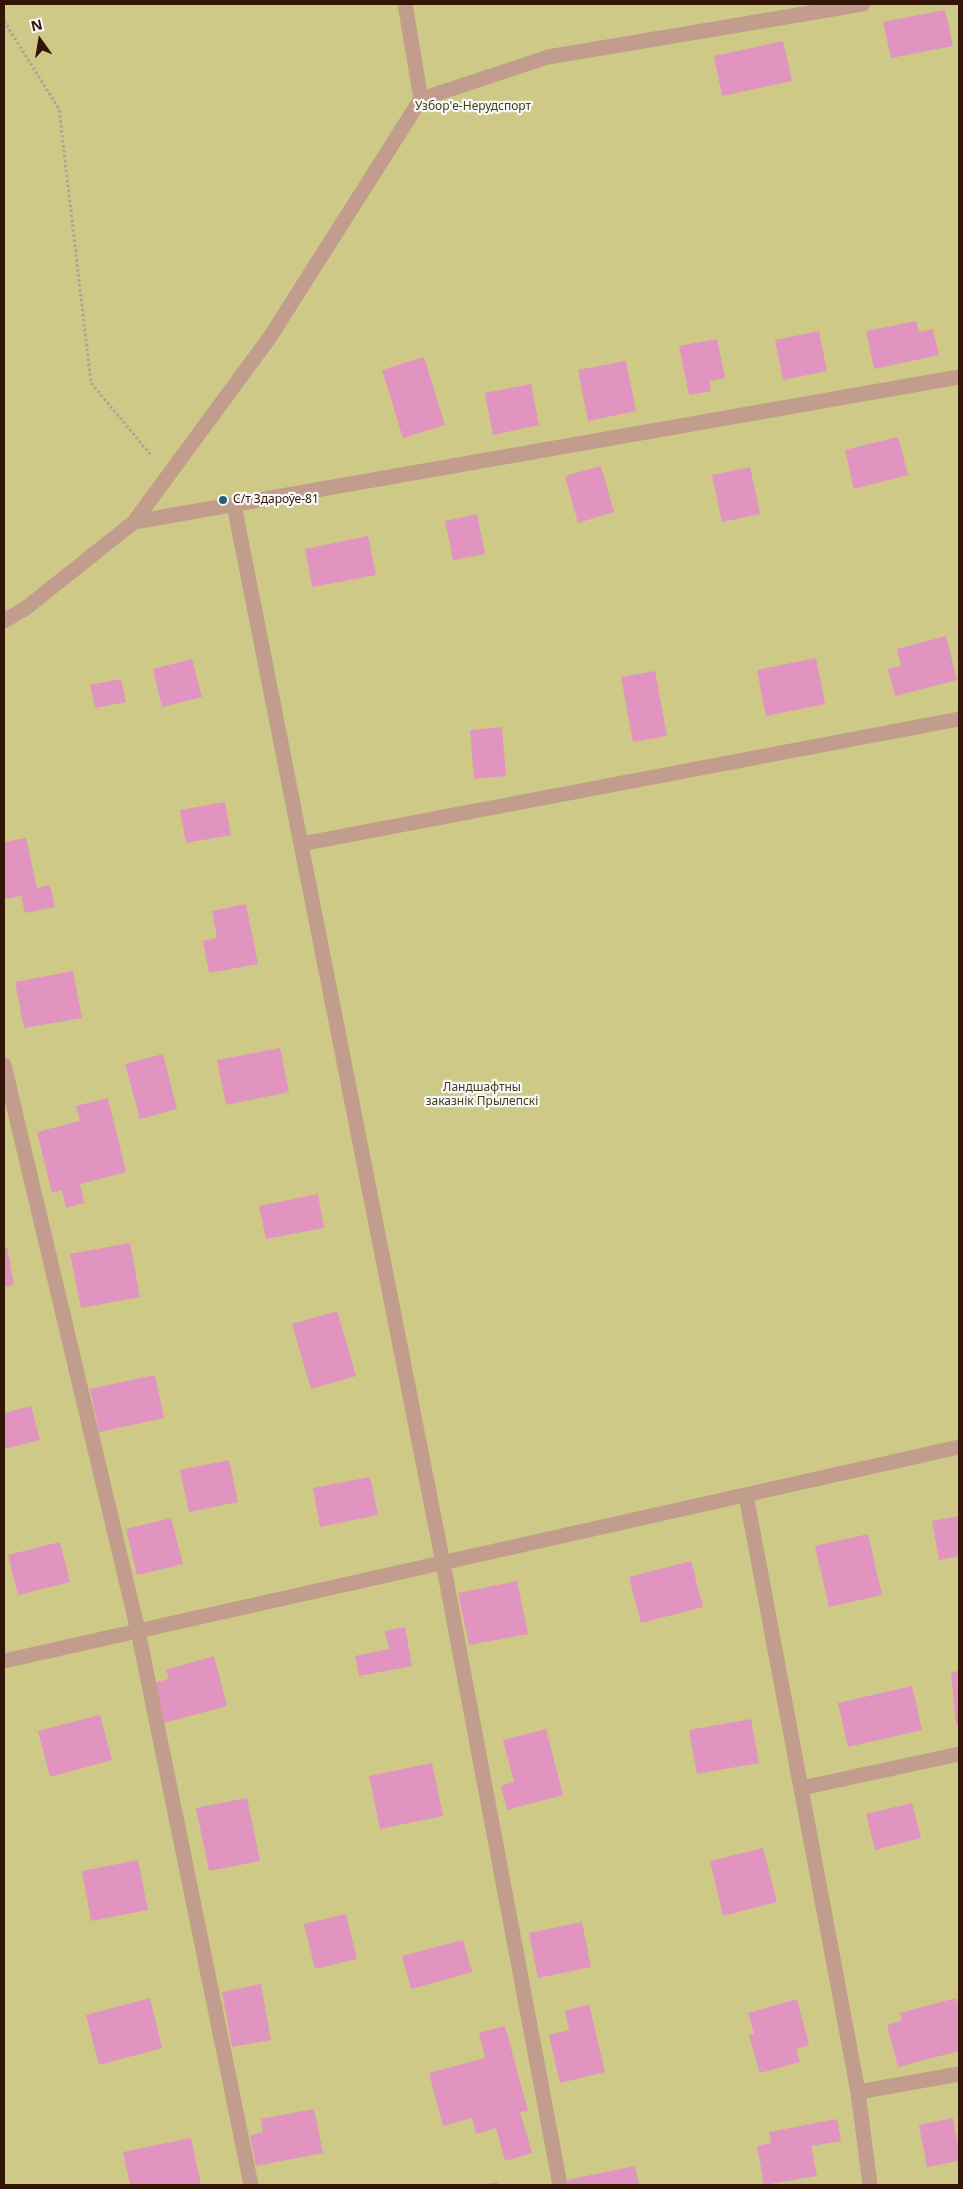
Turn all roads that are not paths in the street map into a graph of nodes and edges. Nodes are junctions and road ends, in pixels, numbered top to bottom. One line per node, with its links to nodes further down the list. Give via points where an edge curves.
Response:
1 (405, 4): 3 (lane)
2 (863, 4): 3 (lane, via 548,57)
3 (421, 99): 6 (lane, via 270,337)
4 (959, 377): 5 (lane)
5 (234, 505): 6 (lane); 9 (lane)
6 (134, 522): 7 (lane, via 26,608)
7 (4, 621)
8 (959, 719): 9 (lane)
9 (301, 844): 13 (lane)
10 (4, 1065): 14 (lane)
11 (959, 1447): 12 (lane)
12 (746, 1495): 13 (lane); 17 (lane)
13 (443, 1563): 14 (lane); 21 (lane)
14 (138, 1631): 15 (lane); 20 (lane)
15 (4, 1661)
16 (959, 1754): 17 (lane)
17 (802, 1788): 19 (lane)
18 (959, 2074): 19 (lane)
19 (858, 2092): 22 (lane)
20 (251, 2185)
21 (560, 2185)
22 (870, 2185)

